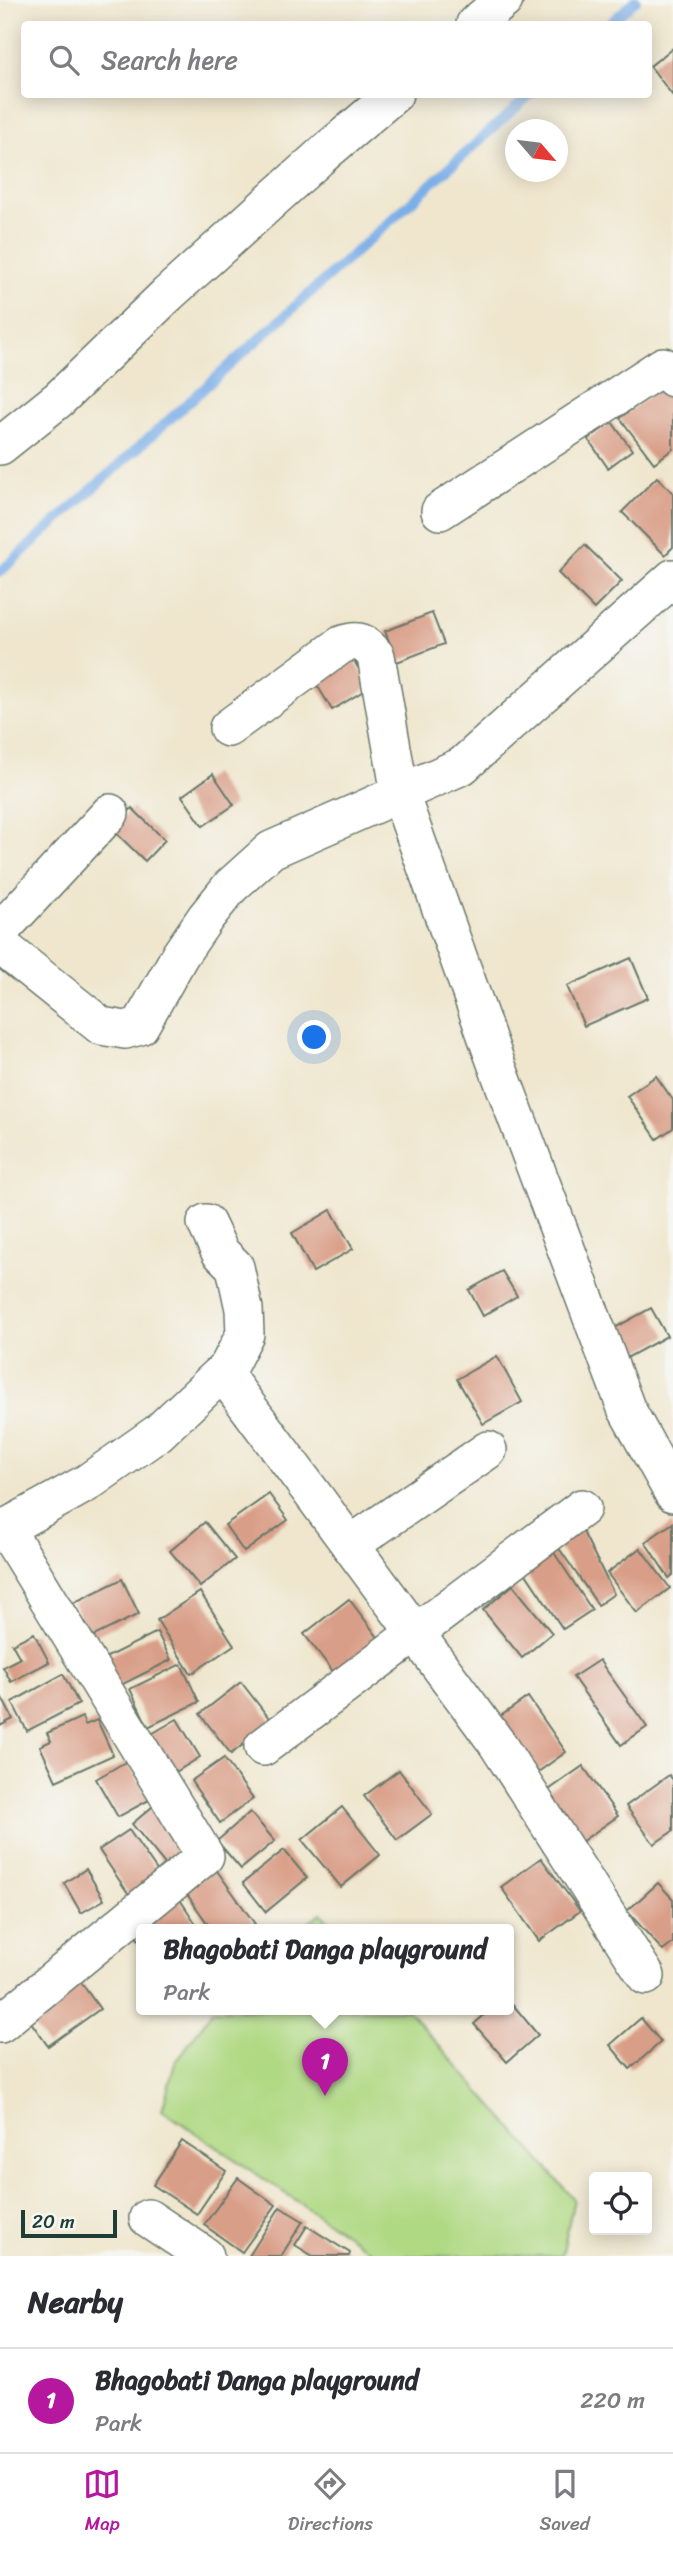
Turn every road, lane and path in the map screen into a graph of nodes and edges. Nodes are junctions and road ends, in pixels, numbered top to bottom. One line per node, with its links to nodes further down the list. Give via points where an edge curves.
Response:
1 (504, 0): 2 (street)
2 (479, 21)
3 (389, 98): 5 (street, via 168,294 59,399)
4 (673, 378): 6 (street, via 663,366)
5 (0, 446)
6 (440, 511)
7 (673, 578): 9 (street, via 462,766)
8 (228, 728): 9 (street, via 341,645 353,640 367,645 376,656)
9 (400, 794): 12 (street, via 271,850 231,886 180,955 140,1026 125,1030 101,1026); 16 (street, via 626,1408)
10 (110, 813): 11 (street)
11 (0, 931)
12 (0, 945)
13 (206, 1223): 14 (street, via 220,1252 235,1267 244,1309 245,1334)
14 (223, 1373): 18 (street, via 159,1433 87,1483); 19 (street)
15 (488, 1450): 19 (street)
16 (673, 1493)
17 (582, 1508): 20 (street)
18 (3, 1530): 23 (street, via 205,1856)
19 (350, 1545): 20 (street)
20 (415, 1633): 21 (street); 22 (street, via 496,1742)
21 (263, 1747)
22 (646, 1976)
23 (0, 2024)
24 (148, 2218): 25 (street)
25 (205, 2256)

